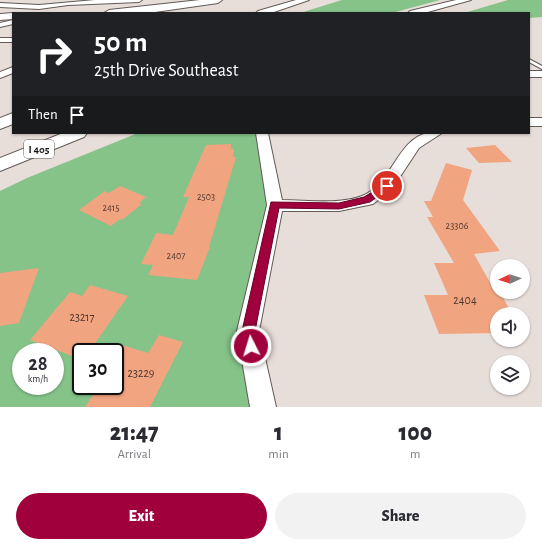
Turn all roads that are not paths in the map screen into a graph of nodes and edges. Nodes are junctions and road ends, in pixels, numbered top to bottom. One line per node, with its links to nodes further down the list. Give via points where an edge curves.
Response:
1 (121, 0): 2 (street); 8 (street)
2 (139, 0)
3 (218, 0): 10 (main road)
4 (467, 0): 6 (main road)
5 (309, 1): 11 (main road); 12 (main road)
6 (454, 2): 13 (main road)
7 (0, 5): 8 (street)
8 (38, 7): 9 (street)
9 (30, 12)
10 (119, 12)
11 (265, 12)
12 (280, 12)
13 (417, 12)
14 (12, 16): 15 (main road)
15 (0, 17)
16 (12, 22): 17 (street)
17 (0, 25)
18 (0, 40): 19 (street)
19 (12, 40)
20 (530, 61): 21 (lane)
21 (542, 68)
22 (12, 70): 25 (street)
23 (530, 74): 24 (street)
24 (542, 74)
25 (0, 75)
26 (12, 111): 27 (main road)
27 (0, 116)
28 (12, 118): 31 (main road)
29 (530, 122): 30 (street)
30 (542, 122)
31 (0, 124)
32 (76, 134): 35 (main road, I 405)
33 (262, 134): 36 (street)
34 (434, 134): 36 (street, via 414,145 387,186 367,200 339,206)
35 (0, 165)
36 (275, 205): 37 (street, via 248,331)
37 (263, 407)

